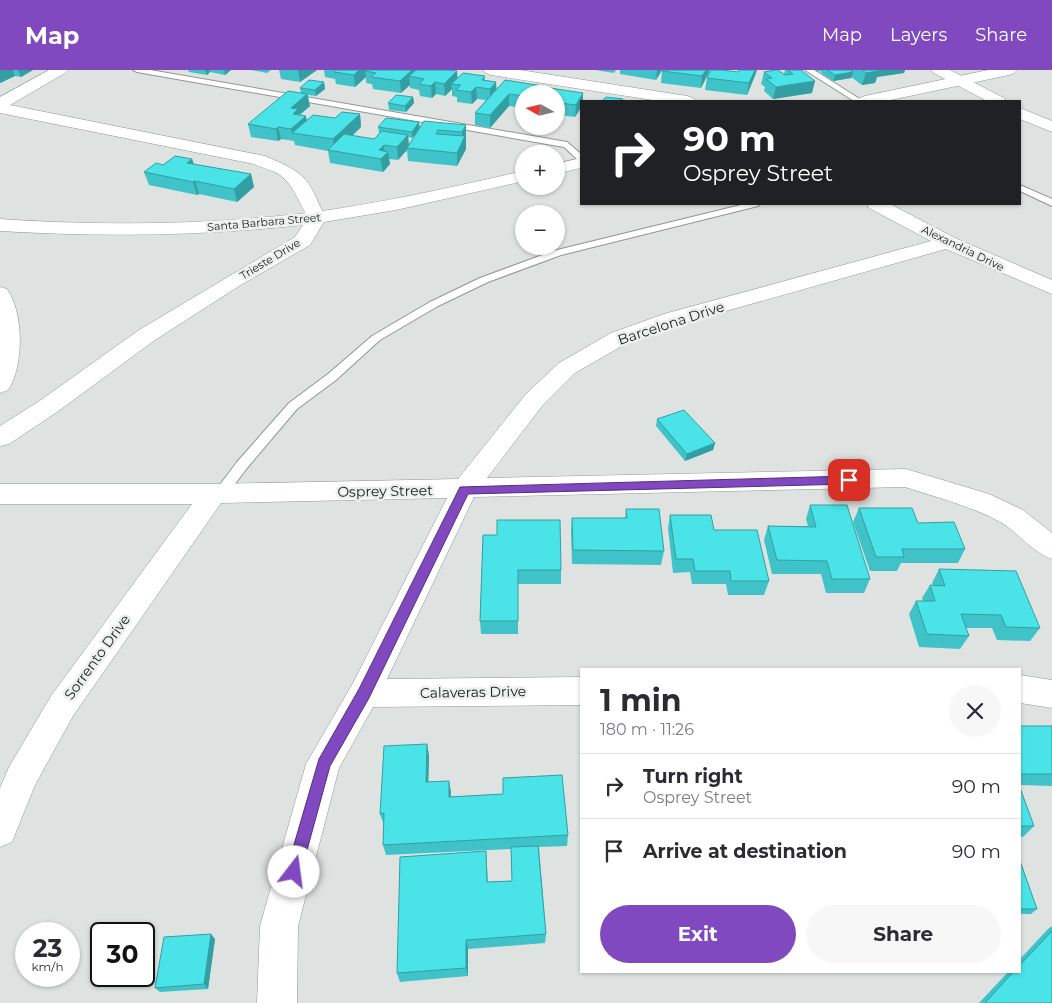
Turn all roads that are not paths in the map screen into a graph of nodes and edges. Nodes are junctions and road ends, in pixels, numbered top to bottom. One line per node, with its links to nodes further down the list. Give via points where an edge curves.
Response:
1 (60, 70): 12 (street)
2 (136, 70): 16 (lane, via 567,145)
3 (491, 70): 8 (street)
4 (809, 70): 9 (lane)
5 (939, 70): 7 (street)
6 (1009, 70): 7 (street)
7 (959, 81): 10 (street); 11 (street)
8 (681, 100)
9 (857, 100)
10 (870, 100)
11 (996, 100)
12 (0, 104)
13 (0, 108): 24 (street, via 259,160 286,171 303,189)
14 (1021, 113): 15 (street)
15 (1052, 127)
16 (580, 157)
17 (580, 164): 18 (street)
18 (565, 167)
19 (515, 178): 24 (street, Santa Barbara Street)
20 (1021, 188): 21 (lane)
21 (1052, 203)
22 (751, 205): 33 (lane, via 557,253 484,280 434,304 376,338 293,406)
23 (878, 205): 26 (street, Alexandria Drive)
24 (317, 218): 25 (street, Santa Barbara Street, via 156,230); 30 (street, Trieste Drive, via 303,242 147,335)
25 (0, 225)
26 (948, 242): 27 (street, Alexandria Drive); 31 (street, Barcelona Drive, via 672,319 619,338 567,368 540,394)
27 (1052, 288)
28 (2, 305): 29 (street, via 8,362)
29 (0, 385)
30 (0, 438)
31 (464, 490): 33 (street, Osprey Street); 34 (street, Osprey Street, via 906,478 980,501 1013,517); 37 (street, Barcelona Drive)
32 (0, 494): 33 (street, Osprey Street)
33 (217, 494): 39 (street, Sorrento Drive, via 62,706 21,778)
34 (1052, 548)
35 (1021, 689): 38 (street)
36 (580, 691): 37 (street, Calaveras Drive)
37 (364, 694): 40 (street, Barcelona Drive, via 324,764 279,926)
38 (1052, 694)
39 (0, 830)
40 (277, 1003)

